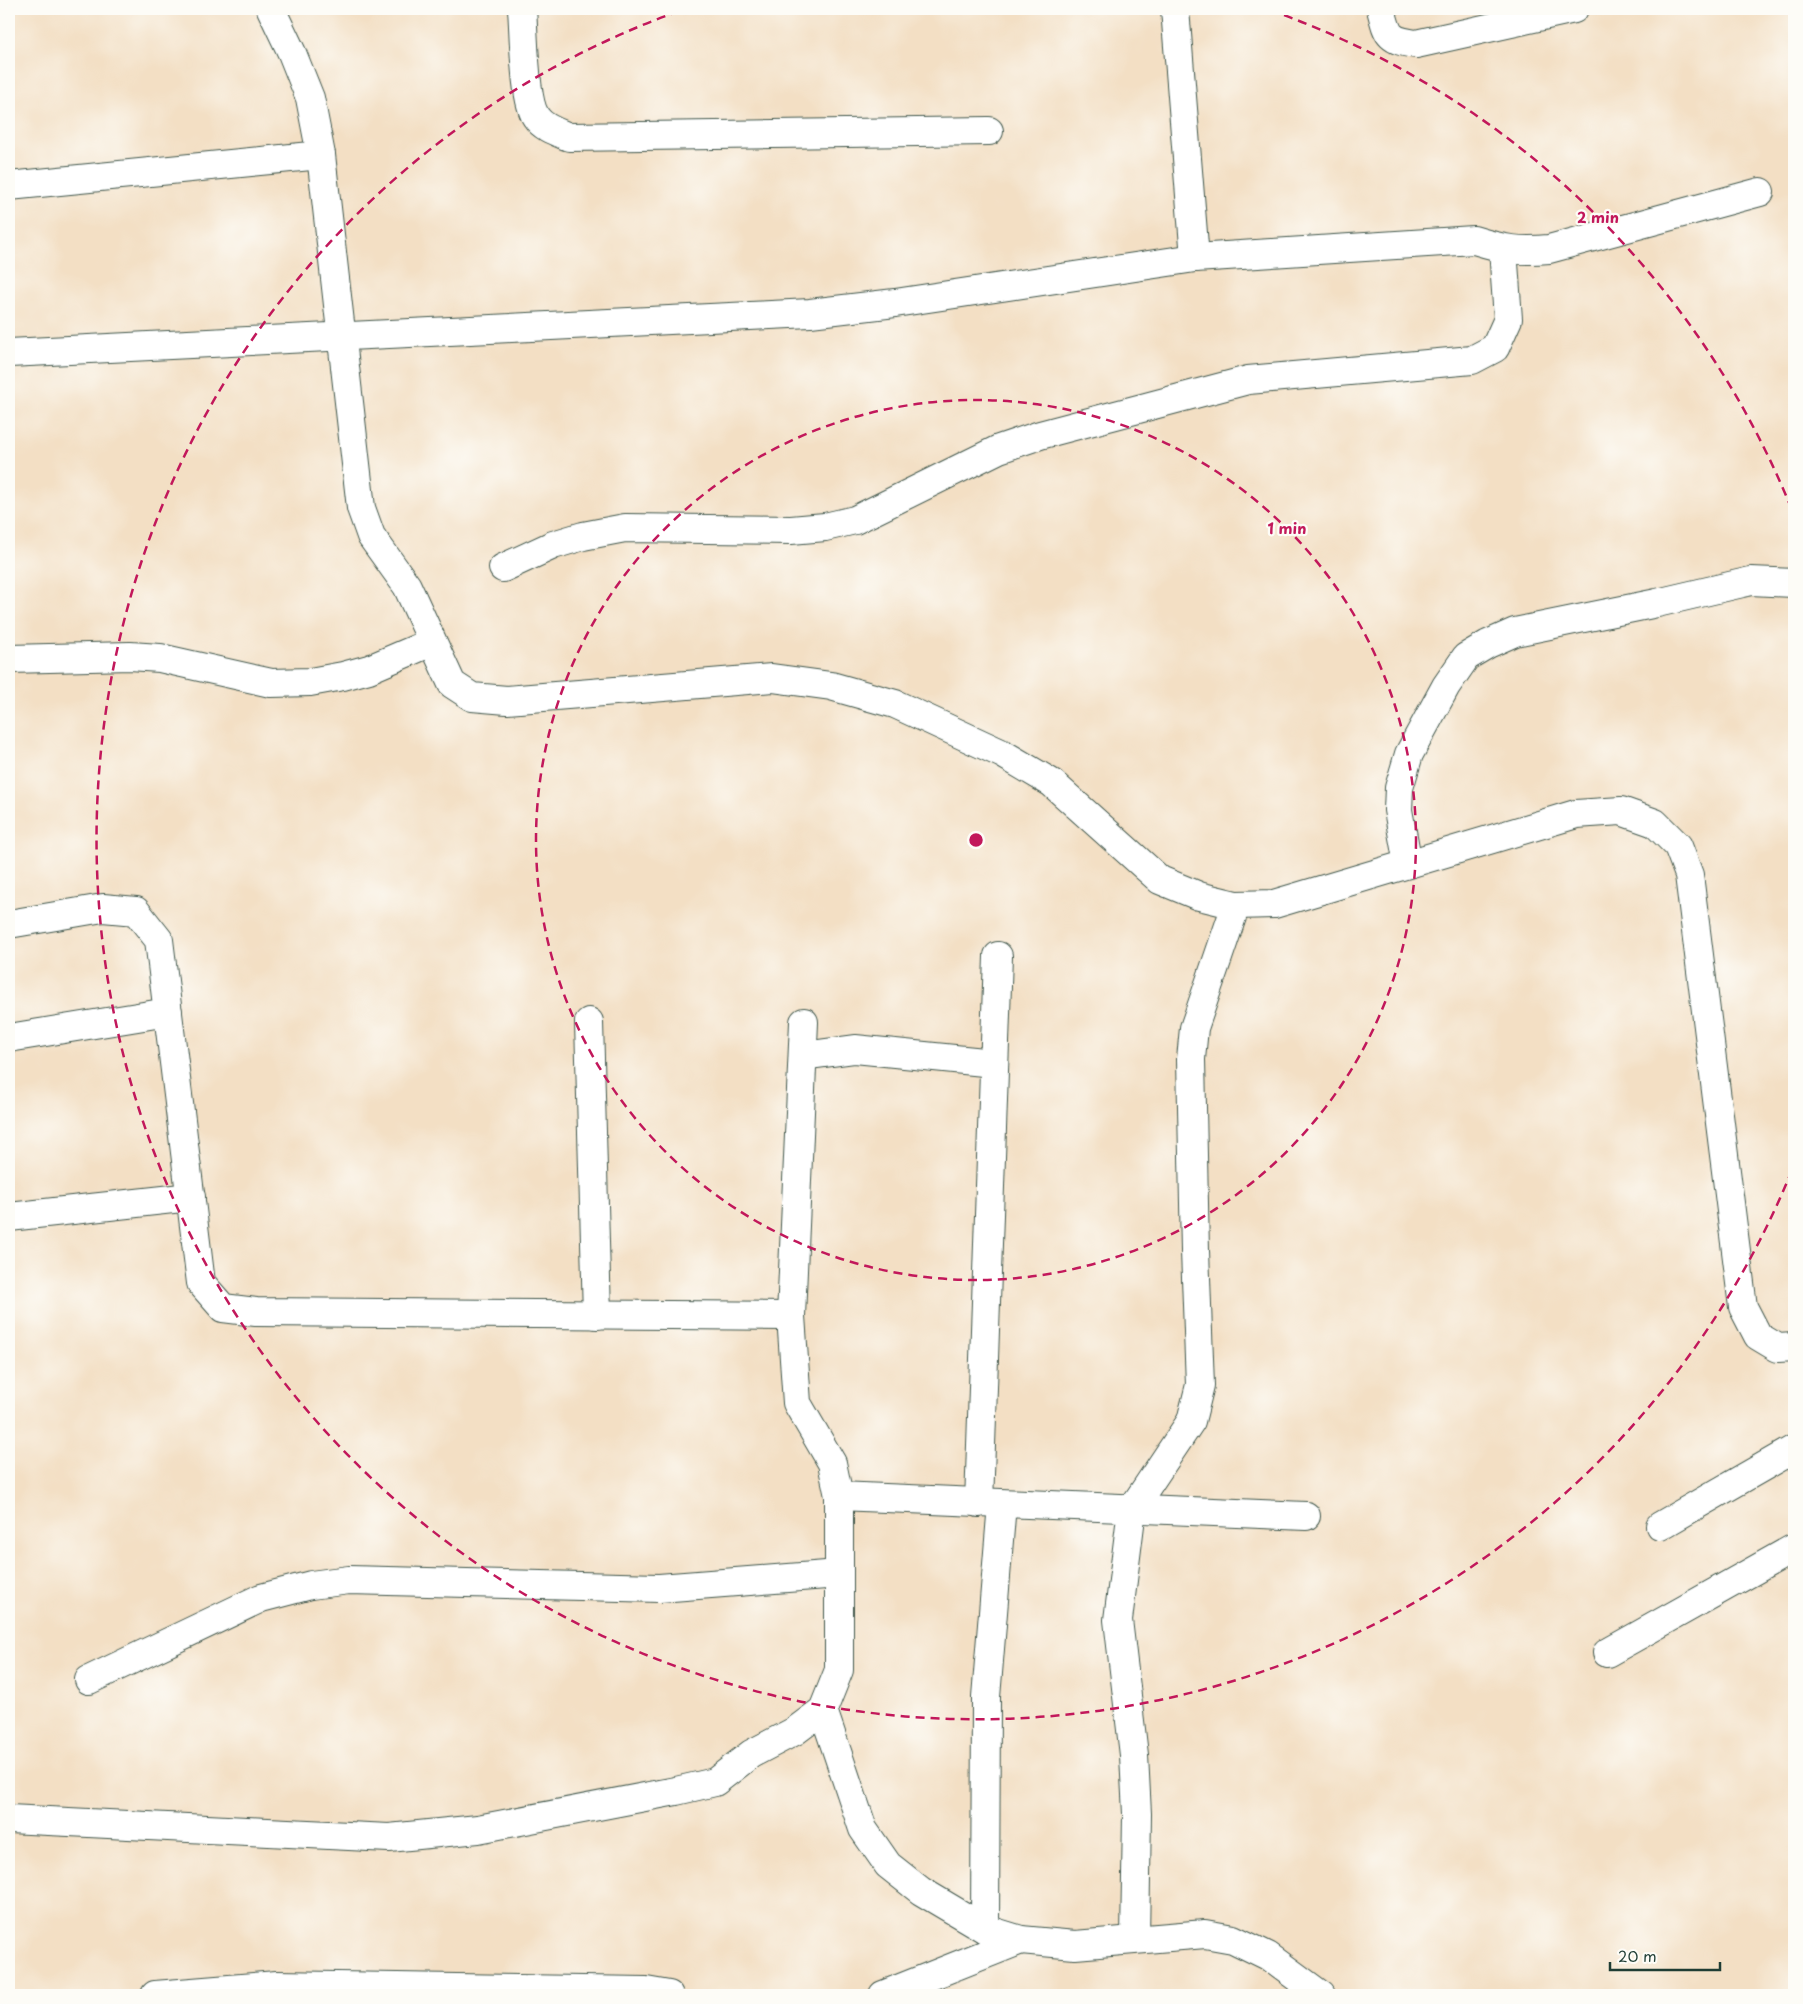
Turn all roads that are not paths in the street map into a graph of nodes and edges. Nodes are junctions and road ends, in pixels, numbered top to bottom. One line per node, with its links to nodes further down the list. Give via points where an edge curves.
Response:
1 (271, 9): 7 (street, via 310,98)
2 (522, 9): 6 (street, via 529,100 536,117 550,130 569,136)
3 (1175, 9): 11 (street)
4 (1380, 9): 5 (street, via 1387,32 1398,42 1416,44)
5 (1574, 9)
6 (989, 131)
7 (320, 155): 8 (street); 12 (street)
8 (9, 186)
9 (1760, 192): 10 (street, via 1549,249 1526,252)
10 (1504, 249): 11 (street, via 1474,240); 14 (street, via 1508,319 1495,348 1472,360 1248,380 1040,435 999,449 855,520 825,528 625,528 553,545)
11 (1195, 258): 12 (street, via 810,313)
12 (340, 336): 13 (street); 16 (street, via 361,508 371,536 407,586)
13 (9, 353)
14 (503, 568)
15 (1794, 583): 18 (street, via 1751,581 1515,632 1466,658 1446,686 1408,754 1398,788 1398,810)
16 (432, 642): 17 (street, via 369,669 310,682 271,682 160,658); 19 (street, via 452,684 472,697 507,700 772,678 831,686 895,704 1003,754 1052,783 1160,880 1199,896)
17 (9, 659)
18 (1408, 864): 19 (street, via 1274,904); 32 (street, via 1576,814 1621,811 1655,823 1678,846 1689,875 1743,1307 1758,1336 1778,1348)
19 (1236, 905): 36 (street, via 1194,1028 1191,1060 1200,1385 1191,1421)
20 (9, 924): 22 (street, via 103,908 136,911 159,940)
21 (998, 956): 27 (street)
22 (168, 1012): 25 (street); 28 (street)
23 (588, 1022): 30 (street)
24 (804, 1022): 26 (street)
25 (9, 1038)
26 (803, 1056): 27 (street, via 855,1049); 31 (street)
27 (994, 1063): 35 (street)
28 (191, 1197): 29 (street); 30 (street, via 201,1283 224,1308 256,1312)
29 (9, 1217)
30 (597, 1315): 31 (street)
31 (791, 1316): 34 (street, via 797,1403 832,1463)
32 (1794, 1347)
33 (1794, 1449): 38 (street)
34 (839, 1496): 35 (street); 40 (street)
35 (991, 1503): 36 (street); 45 (street, via 986,1697)
36 (1132, 1509): 37 (street); 46 (street, via 1118,1620 1138,1814)
37 (1306, 1516)
38 (1660, 1526)
39 (1794, 1548): 41 (street)
40 (839, 1574): 42 (street, via 658,1588 349,1580 311,1585 262,1598); 43 (street, via 839,1670)
41 (1607, 1653)
42 (89, 1680)
43 (823, 1710): 44 (street, via 751,1754 715,1782 478,1829 390,1838); 45 (street, via 863,1829 888,1865 921,1891)
44 (9, 1819)
45 (986, 1929): 47 (street)
46 (1135, 1939): 47 (street, via 1075,1945); 51 (street, via 1205,1934 1233,1940 1268,1956)
47 (1022, 1940): 50 (street)
48 (155, 1995): 49 (street, via 277,1985 646,1991)
49 (669, 1995)
50 (883, 1995)
51 (1321, 1995)

